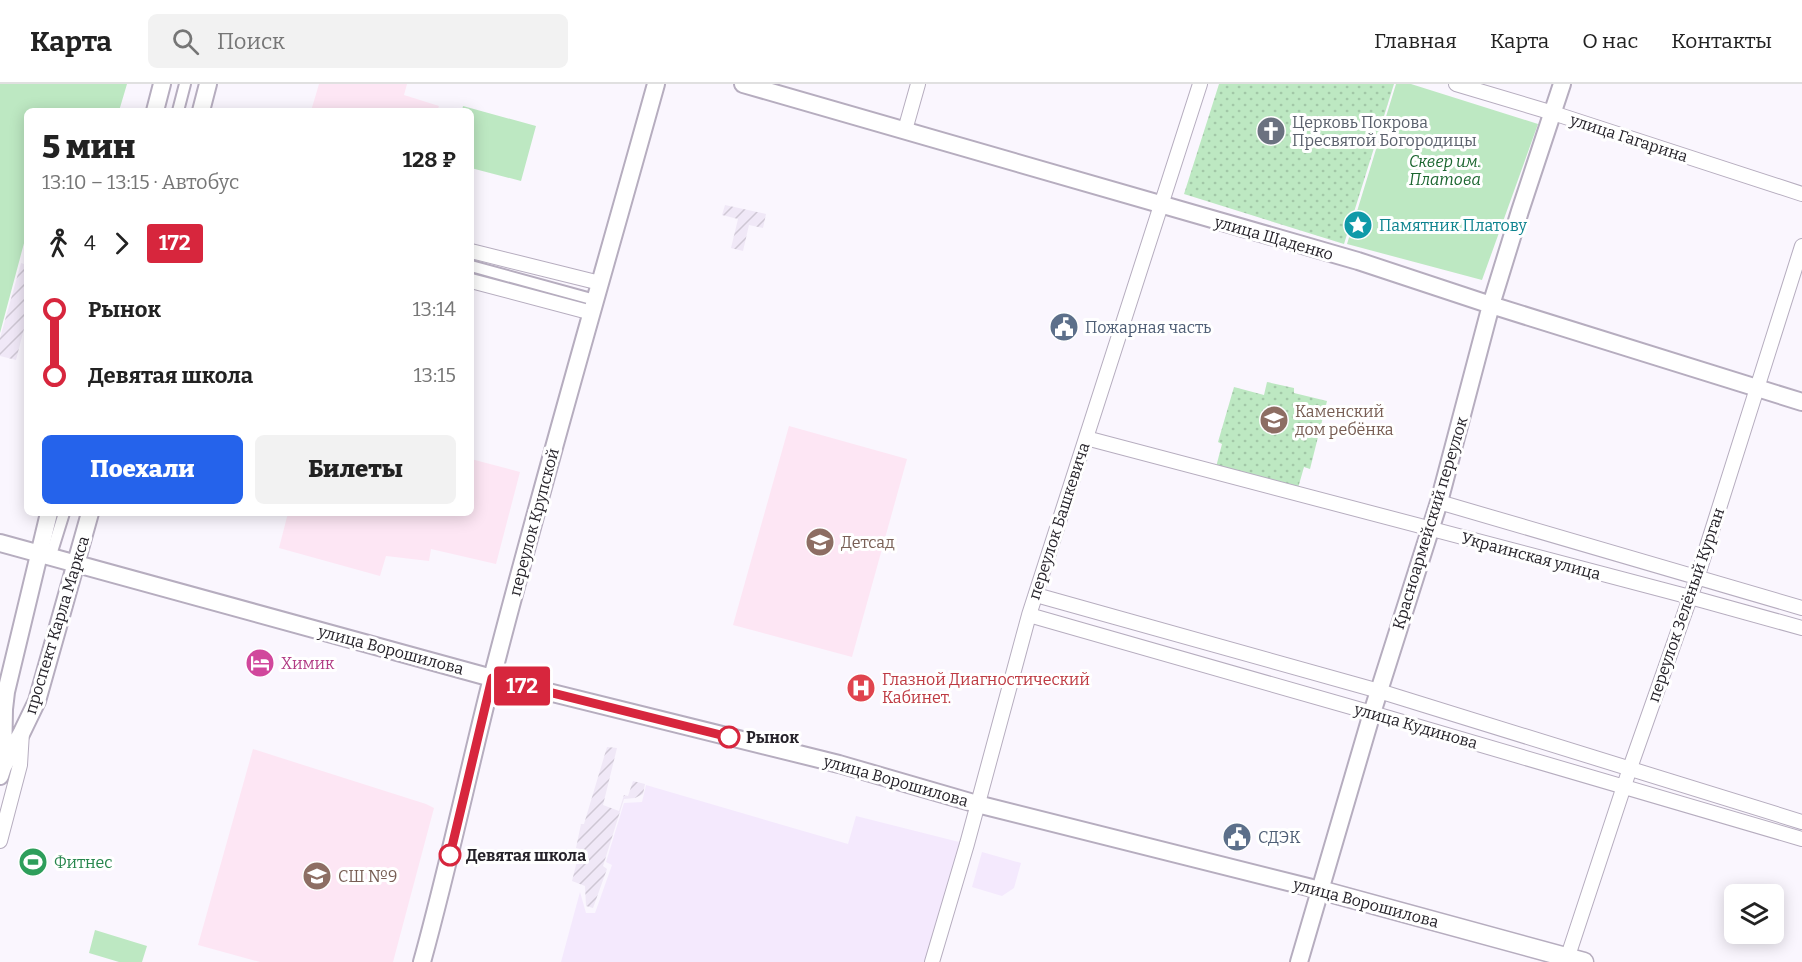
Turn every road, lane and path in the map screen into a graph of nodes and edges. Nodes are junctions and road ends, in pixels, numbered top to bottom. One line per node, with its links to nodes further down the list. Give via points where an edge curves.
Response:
1 (162, 84): 10 (street)
2 (185, 84): 11 (street)
3 (208, 84): 12 (street)
4 (656, 84): 21 (street, переулок Крупской)
5 (743, 84): 14 (street, улица Щаденко)
6 (918, 84): 14 (street)
7 (1200, 84): 16 (street, переулок Башкевича)
8 (1456, 84): 13 (street, улица Гагарина)
9 (1562, 84): 13 (street, Красноармейский переулок)
10 (156, 108)
11 (179, 108)
12 (202, 108)
13 (1553, 113): 15 (street, улица Гагарина); 22 (street, Красноармейский переулок)
14 (905, 130): 16 (street, улица Щаденко)
15 (1802, 194)
16 (1162, 205): 22 (street, улица Щаденко, via 1358,261); 26 (street, переулок Башкевича)
17 (1802, 246): 24 (street, переулок Зелёный Курган)
18 (474, 252): 21 (street)
19 (474, 267): 23 (street)
20 (474, 282): 23 (street)
21 (600, 283): 23 (street, переулок Крупской)
22 (1491, 305): 24 (street, улица Щаденко); 27 (street, Красноармейский переулок)
23 (594, 307): 41 (street, переулок Крупской)
24 (1758, 388): 25 (street, улица Щаденко); 35 (street, переулок Зелёный Курган)
25 (1802, 402)
26 (1086, 438): 31 (street, Украинская улица); 36 (street, переулок Башкевича)
27 (1439, 502): 31 (street, Красноармейский переулок); 35 (street, Украинская улица)
28 (49, 516): 33 (street, проспект Карла Маркса)
29 (63, 516): 33 (street)
30 (89, 516): 34 (street, проспект Карла Маркса)
31 (1430, 529): 37 (street, Украинская улица); 42 (street, Красноармейский переулок)
32 (0, 543): 33 (street, улица Ворошилова)
33 (45, 556): 34 (street, улица Ворошилова); 44 (street, проспект Карла Маркса, via 10,673)
34 (76, 564): 41 (street, улица Ворошилова); 45 (street, проспект Карла Маркса, via 37,701)
35 (1697, 578): 37 (street, переулок Зелёный Курган); 38 (street, Украинская улица)
36 (1036, 594): 39 (street, переулок Башкевича); 42 (street, улица Кудинова)
37 (1690, 597): 40 (street, Украинская улица); 46 (street, переулок Зелёный Курган)
38 (1802, 608)
39 (1029, 615): 43 (street, улица Кудинова); 49 (street, переулок Башкевича)
40 (1802, 628)
41 (492, 678): 49 (street, улица Ворошилова, via 839,764); 55 (street, переулок Крупской)
42 (1379, 691): 43 (street, Красноармейский переулок); 46 (street, улица Кудинова)
43 (1372, 713): 48 (street, улица Кудинова); 53 (street, Красноармейский переулок)
44 (2, 728): 47 (street, проспект Карла Маркса)
45 (22, 732): 47 (street, проспект Карла Маркса); 52 (street, via 20,765)
46 (1629, 768): 48 (street, переулок Зелёный Курган); 50 (street, улица Кудинова)
47 (1, 772)
48 (1623, 787): 51 (street, улица Кудинова); 54 (street, переулок Зелёный Курган)
49 (977, 804): 53 (street, улица Ворошилова); 56 (street, переулок Башкевича)
50 (1802, 822)
51 (1802, 840)
52 (0, 841)
53 (1320, 890): 54 (main road, улица Ворошилова); 57 (street, Красноармейский переулок)
54 (1573, 961)
55 (422, 962)
56 (932, 962)
57 (1299, 962)

